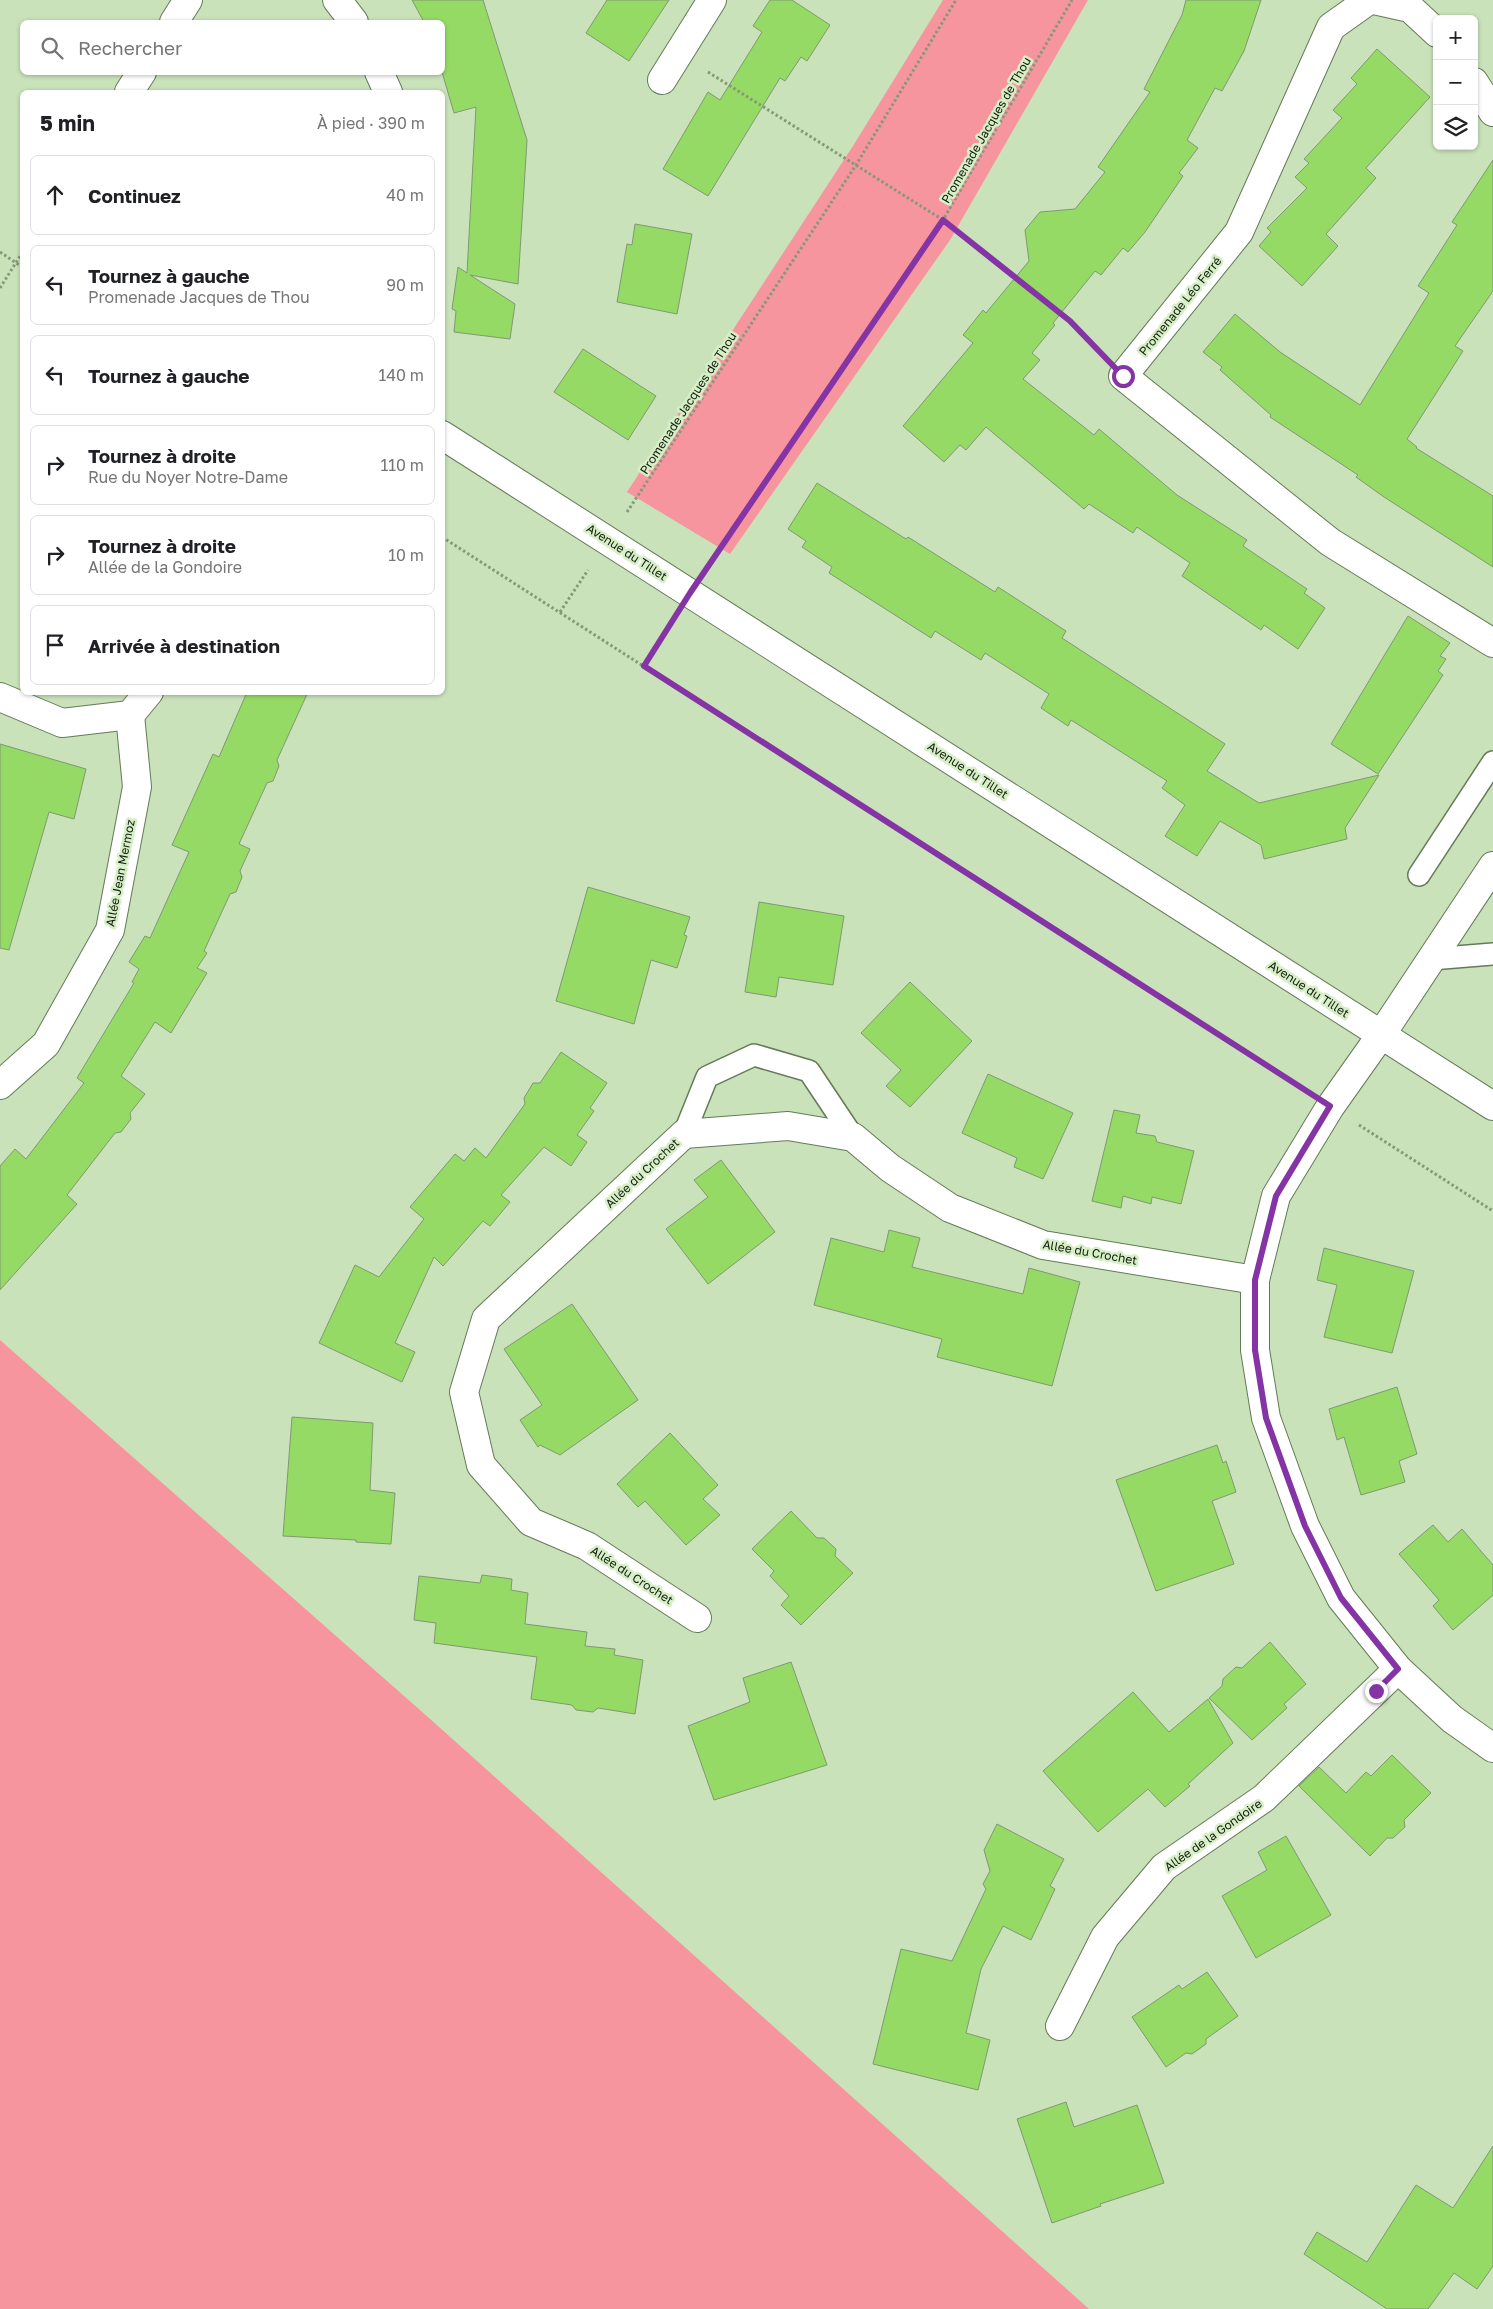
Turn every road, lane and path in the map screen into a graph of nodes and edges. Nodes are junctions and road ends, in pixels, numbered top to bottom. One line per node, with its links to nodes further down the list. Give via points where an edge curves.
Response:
1 (188, 0): 8 (street)
2 (337, 0): 9 (street)
3 (712, 0): 11 (street)
4 (956, 0): 19 (path, Promenade Jacques de Thou)
5 (1072, 0): 20 (path, Promenade Jacques de Thou)
6 (1369, 0): 26 (street, Promenade Léo Ferré, via 1331,27 1239,232)
7 (1374, 0): 10 (street, via 1410,8)
8 (175, 20)
9 (352, 20)
10 (1433, 29)
11 (679, 54): 14 (street); 19 (path)
12 (140, 75): 16 (street)
13 (380, 75): 17 (street)
14 (662, 80)
15 (1478, 88): 18 (street)
16 (130, 90)
17 (387, 90)
18 (1493, 112)
19 (856, 165): 20 (path); 29 (path, Promenade Jacques de Thou)
20 (943, 220): 26 (path, via 1070,321); 30 (path, Promenade Jacques de Thou)
21 (0, 252): 23 (path)
22 (20, 257): 23 (path)
23 (16, 263): 24 (path); 25 (path)
24 (20, 266)
25 (0, 288)
26 (1123, 376): 32 (street, via 1330,542)
27 (445, 437): 29 (street, Avenue du Tillet)
28 (445, 539): 31 (path)
29 (608, 540): 30 (street, Avenue du Tillet); 31 (path, Promenade Jacques de Thou)
30 (690, 593): 33 (path, Promenade Jacques de Thou); 42 (street, Avenue du Tillet)
31 (560, 612): 33 (path)
32 (1493, 643)
33 (644, 666): 44 (path)
34 (147, 695): 36 (street)
35 (0, 697): 36 (street, via 62,723)
36 (130, 715): 43 (street, Allée Jean Mermoz, via 136,787 110,930 46,1044)
37 (1493, 762): 39 (lane)
38 (1493, 866): 41 (street)
39 (1419, 875)
40 (1493, 954): 41 (lane)
41 (1431, 959): 42 (street)
42 (1381, 1035): 44 (street); 45 (street, Avenue du Tillet)
43 (0, 1085)
44 (1330, 1106): 48 (path); 49 (street, via 1276,1196)
45 (1493, 1106)
46 (684, 1134): 47 (street, Allée du Crochet, via 788,1126); 47 (lane, via 707,1077 754,1055 809,1070); 50 (street, Allée du Crochet, via 486,1319 464,1392 481,1465 531,1522 587,1546)
47 (853, 1137): 49 (street, Allée du Crochet, via 890,1168 950,1208 1043,1244)
48 (1493, 1211)
49 (1255, 1280): 51 (street, via 1255,1350 1266,1418 1305,1526 1341,1598)
50 (696, 1618)
51 (1398, 1669): 52 (street, via 1452,1719); 53 (street, Allée de la Gondoire, via 1264,1798 1164,1867 1105,1937)
52 (1493, 1748)
53 (1060, 2026)

